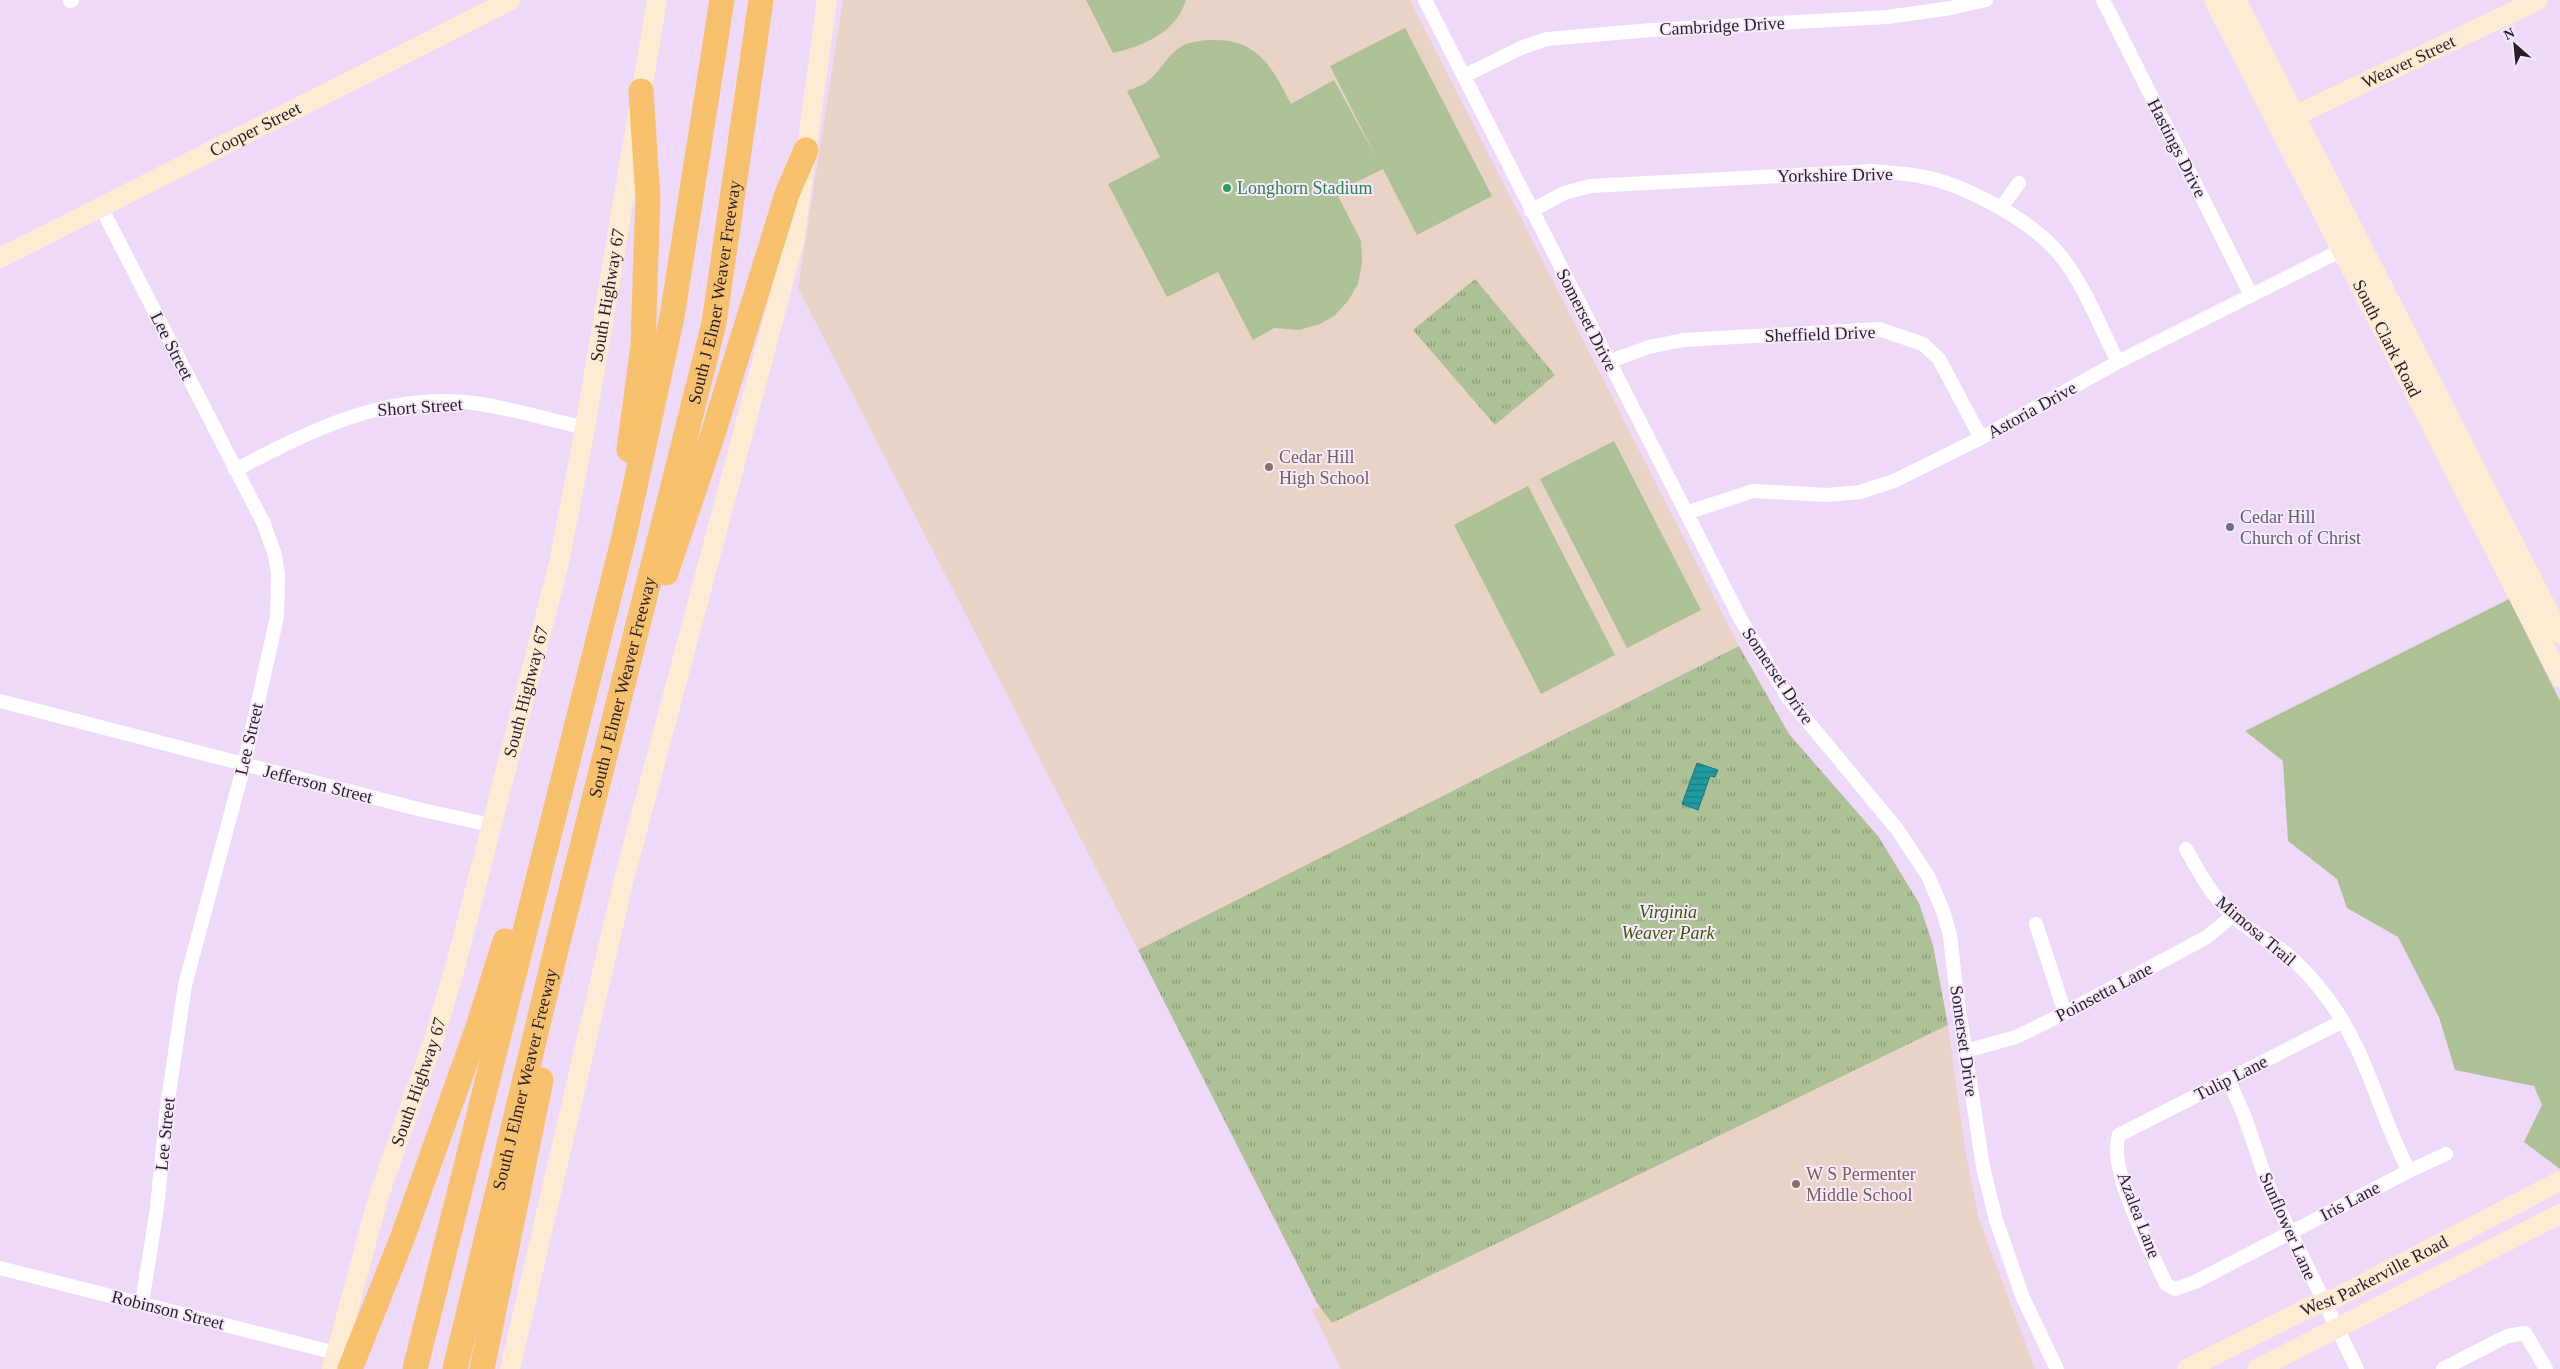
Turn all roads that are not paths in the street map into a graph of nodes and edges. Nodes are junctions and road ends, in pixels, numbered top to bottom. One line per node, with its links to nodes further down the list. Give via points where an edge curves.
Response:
1 (511, 0): 17 (main road, Cooper Street)
2 (657, 0): 13 (main road, South Highway 67)
3 (1425, 0): 12 (street, Somerset Drive)
4 (1986, 0): 12 (street, Cambridge Drive, via 1887,17 1547,38)
5 (2103, 0): 23 (street, Hastings Drive)
6 (2214, 0): 14 (main road, South Clark Road)
7 (2236, 0): 14 (main road, South Clark Road)
8 (2538, 0): 14 (main road, Weaver Street)
9 (721, 1): 34 (highway, South J Elmer Weaver Freeway, via 672,317)
10 (823, 5): 15 (main road)
11 (760, 9): 36 (highway, South J Elmer Weaver Freeway, via 714,323)
12 (1464, 76): 19 (street, Somerset Drive)
13 (641, 91): 28 (main road, South Highway 67); 34 (highway, via 648,198 643,346 626,473)
14 (2286, 120): 20 (main road, South Clark Road); 21 (main road, South Clark Road)
15 (806, 150): 36 (highway, via 787,194 713,434 656,603); 65 (main road, via 794,242 624,879)
16 (2019, 183): 18 (street)
17 (102, 207): 22 (main road, Cooper Street); 30 (street, Lee Street)
18 (2001, 208): 19 (street, Yorkshire Drive, via 1952,185 1919,176 1873,171 1590,186 1564,193); 26 (street, Yorkshire Drive, via 2034,230 2059,253 2076,277)
19 (1531, 210): 25 (street, Somerset Drive)
20 (2359, 241): 21 (street, Astoria Drive); 24 (main road, South Clark Road)
21 (2341, 250): 23 (street, Astoria Drive); 27 (main road, South Clark Road)
22 (0, 258)
23 (2251, 296): 26 (street, Astoria Drive)
24 (2416, 352): 27 (main road); 31 (main road, South Clark Road)
25 (1608, 362): 29 (street, Sheffield Drive, via 1649,347 1683,340 1879,330 1923,344 1939,359); 33 (street, Somerset Drive)
26 (2118, 362): 29 (street, Astoria Drive)
27 (2398, 362): 32 (main road, South Clark Road)
28 (585, 428): 30 (street, Short Street, via 480,404 402,404 359,413 328,424); 41 (main road, South Highway 67, via 559,563)
29 (1981, 438): 33 (street, Astoria Drive, via 1894,481 1860,492 1827,495 1753,491)
30 (235, 470): 39 (street, Lee Street, via 264,524 278,575 277,617)
31 (2484, 485): 32 (main road); 35 (main road, South Clark Road)
32 (2466, 495): 37 (main road, South Clark Road)
33 (1686, 513): 48 (street, Somerset Drive, via 1741,620 1789,698 1897,830 1928,876 1950,935)
34 (624, 537): 40 (highway, South J Elmer Weaver Freeway)
35 (2560, 634)
36 (632, 645): 45 (highway, South J Elmer Weaver Freeway)
37 (2560, 677)
38 (0, 701): 39 (street, Jefferson Street)
39 (244, 765): 41 (street, Jefferson Street); 59 (street, Lee Street, via 184,985)
40 (557, 798): 61 (highway, via 533,844 478,1027 402,1239); 62 (highway, South J Elmer Weaver Freeway)
41 (492, 826): 61 (main road, South Highway 67, via 437,1028 379,1195)
42 (2186, 849): 43 (street, Mimosa Trail, via 2214,897)
43 (2232, 916): 46 (street, Poinsetta Lane, via 2207,937); 47 (street, Mimosa Trail, via 2287,955 2327,998)
44 (2036, 924): 46 (street)
45 (555, 954): 63 (highway, South J Elmer Weaver Freeway); 64 (highway, via 556,991 534,1119)
46 (2064, 1013): 48 (street, Poinsetta Lane, via 2016,1037)
47 (2343, 1021): 49 (street, Tulip Lane); 52 (street, Mimosa Trail, via 2359,1049 2392,1139)
48 (1966, 1050): 66 (street, Somerset Drive, via 1983,1167 1996,1220 2022,1298)
49 (2228, 1079): 50 (street, Tulip Lane); 55 (street, Sunflower Lane, via 2244,1115 2268,1188)
50 (2118, 1135): 57 (street, Azalea Lane, via 2116,1155 2138,1223 2166,1284)
51 (2446, 1154): 52 (street, Iris Lane)
52 (2409, 1171): 55 (street, Iris Lane)
53 (2560, 1181): 58 (main road, West Parkerville Road)
54 (2560, 1214): 60 (main road, West Parkerville Road)
55 (2289, 1234): 57 (street, Iris Lane); 58 (street, Sunflower Lane)
56 (0, 1268): 59 (street, Robinson Street)
57 (2175, 1289)
58 (2323, 1302): 60 (street, Sunflower Lane); 67 (main road, West Parkerville Road)
59 (142, 1303): 61 (street, Robinson Street)
60 (2336, 1328): 68 (main road, West Parkerville Road); 69 (street, Sunflower Lane)
61 (339, 1364)
62 (415, 1369)
63 (455, 1369)
64 (482, 1369)
65 (510, 1369)
66 (2057, 1369)
67 (2187, 1369)
68 (2257, 1369)
69 (2357, 1369)
70 (2442, 1369): 71 (street, via 2507,1336 2525,1333)
71 (2546, 1369)

